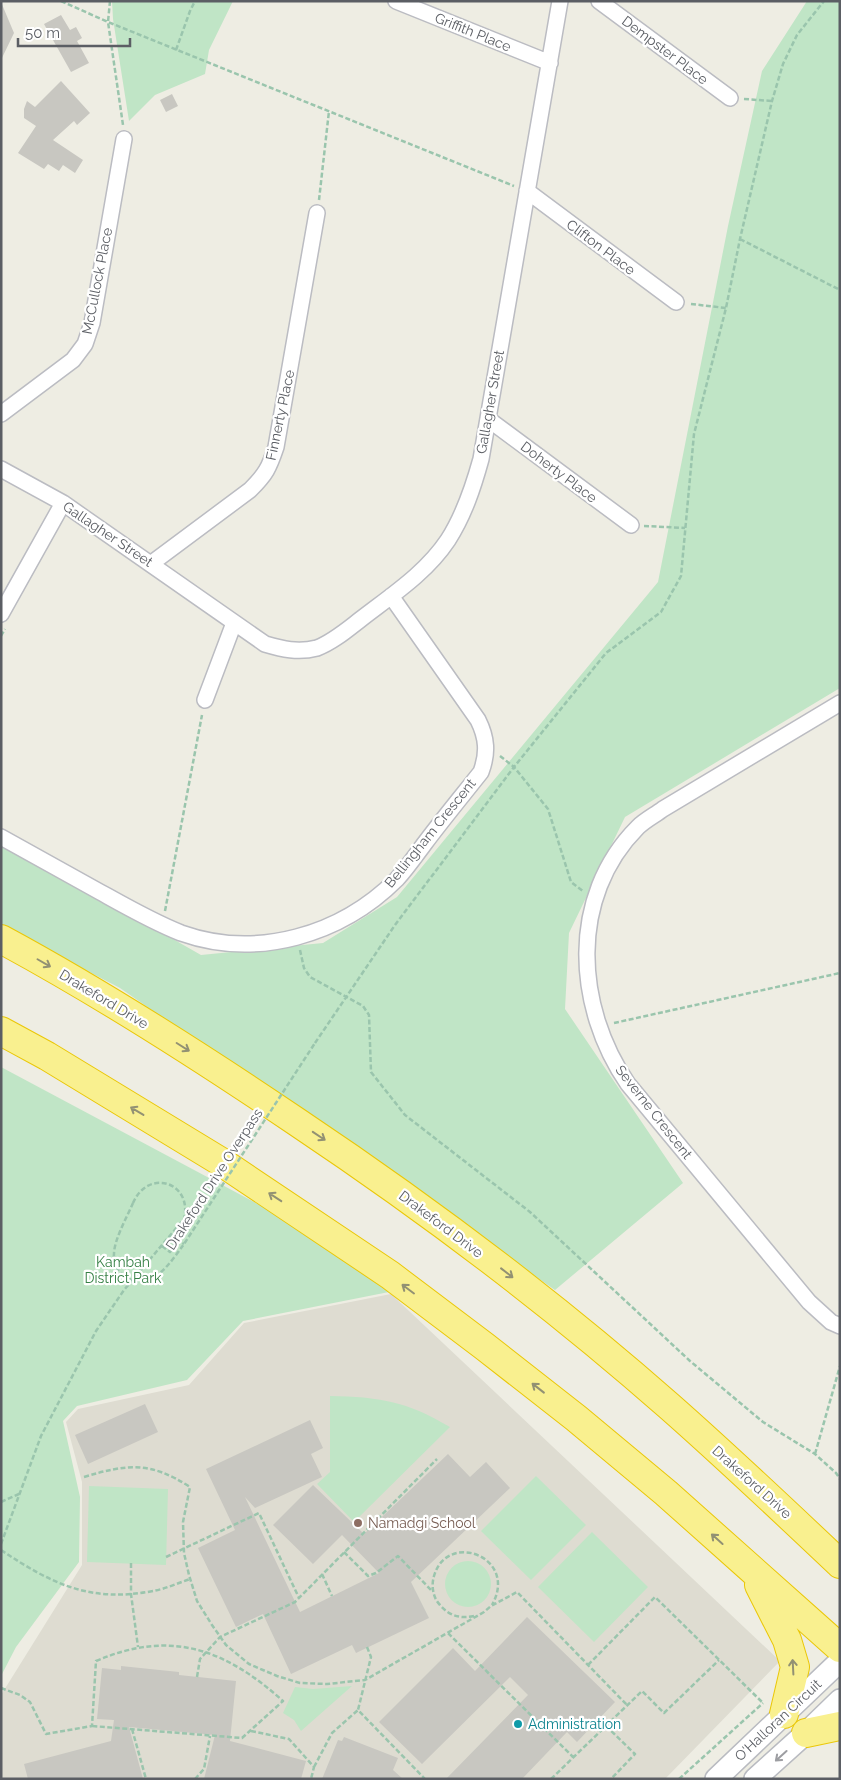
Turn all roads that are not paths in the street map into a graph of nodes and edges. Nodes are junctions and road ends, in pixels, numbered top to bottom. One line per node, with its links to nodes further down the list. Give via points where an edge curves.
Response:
1 (396, 1): 4 (street, Griffith Place)
2 (560, 1): 4 (street, Gallagher Street)
3 (599, 1): 5 (street, Dempster Place)
4 (550, 63): 7 (street, Gallagher Street)
5 (730, 98)
6 (124, 139): 10 (street, McCullock Place, via 92,323 84,344 65,367)
7 (527, 192): 9 (street, Clifton Place); 11 (street, Gallagher Street)
8 (317, 214): 15 (street, Finnerty Place, via 276,447 269,467 250,490)
9 (676, 302)
10 (1, 414)
11 (488, 419): 14 (street, Doherty Place); 16 (street, Gallagher Street, via 471,495 456,527 426,568)
12 (1, 469): 13 (street, Gallagher Street)
13 (63, 503): 15 (street, Gallagher Street); 17 (street)
14 (631, 525)
15 (152, 563): 18 (street, Gallagher Street)
16 (391, 596): 18 (street, Gallagher Street, via 336,638 317,648 296,651 265,644); 21 (street, Bellingham Crescent, via 478,720 487,746 486,760 481,772 397,878 362,908 322,930 288,940 253,944 217,942 147,918)
17 (1, 614)
18 (234, 623): 19 (street)
19 (205, 700)
20 (840, 703): 24 (street, Severne Crescent, via 639,826 619,849 603,876 592,907 586,957 597,1025 628,1084 809,1302)
21 (1, 837)
22 (1, 939): 25 (highway, Drakeford Drive, one-way to 25, via 104,998 232,1078 449,1229 540,1299 669,1406)
23 (1, 1031): 28 (highway, one-way to 23, via 576,1418 390,1276 223,1163)
24 (840, 1326)
25 (797, 1523): 26 (highway); 27 (highway, Drakeford Drive)
26 (840, 1543)
27 (840, 1564)
28 (753, 1572): 29 (highway); 32 (highway, one-way to 28, via 795,1667 787,1640)
29 (840, 1648)
30 (840, 1661): 32 (street, O'Halloran Circuit)
31 (840, 1700): 34 (street, O'Halloran Circuit)
32 (770, 1706): 35 (street, O'Halloran Circuit)
33 (840, 1726): 34 (highway)
34 (806, 1733): 36 (street, O'Halloran Circuit, one-way to 36)
35 (716, 1779)
36 (755, 1779)

